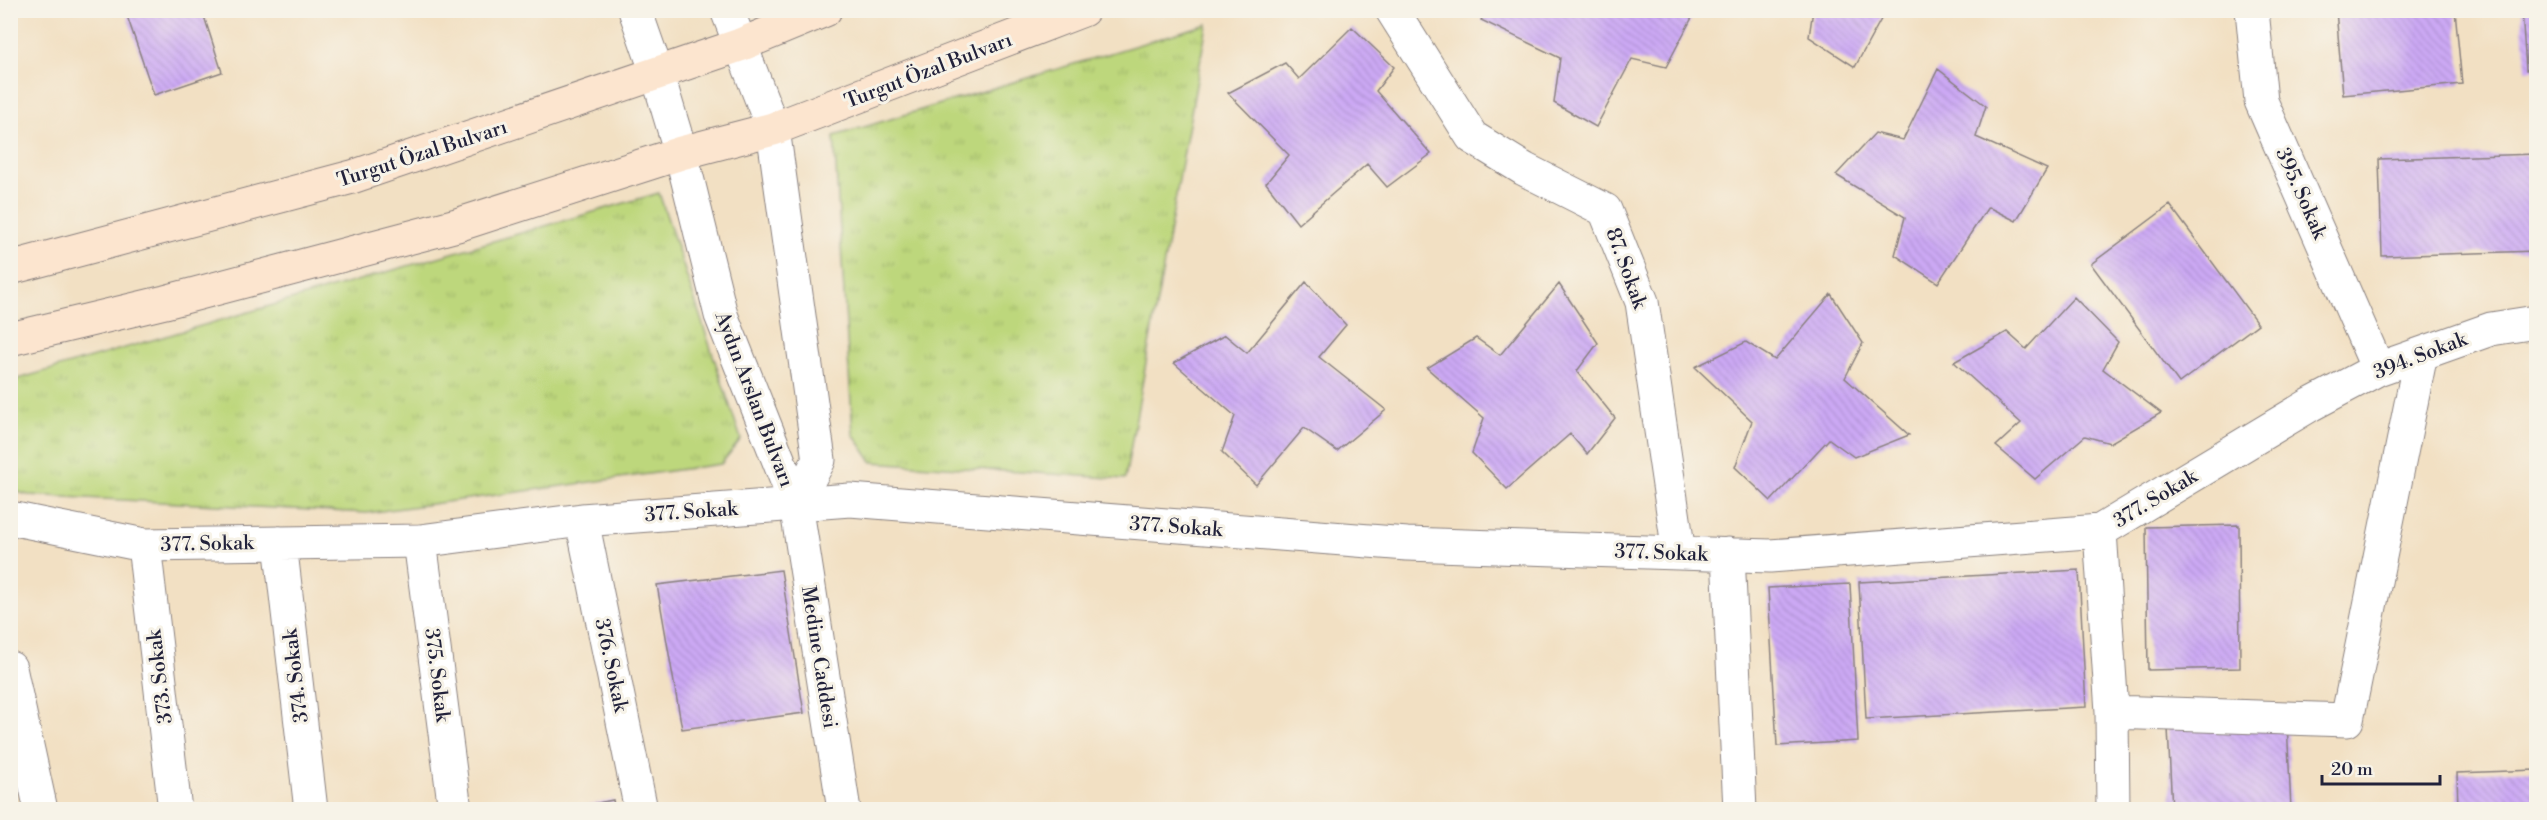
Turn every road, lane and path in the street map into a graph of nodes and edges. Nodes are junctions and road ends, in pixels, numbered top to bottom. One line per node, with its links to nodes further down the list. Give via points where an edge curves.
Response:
1 (635, 10): 8 (street, Aydın Arslan Bulvarı)
2 (727, 10): 7 (street, Aydın Arslan Bulvarı)
3 (825, 10): 7 (main road, Turgut Özal Bulvarı)
4 (1083, 10): 9 (main road, Turgut Özal Bulvarı)
5 (1392, 10): 24 (street, 87. Sokak, via 1473,137 1605,210 1642,302)
6 (2252, 10): 15 (street, 395. Sokak, via 2261,101)
7 (740, 45): 8 (main road, Turgut Özal Bulvarı); 9 (street, Aydın Arslan Bulvarı)
8 (657, 73): 10 (street, Aydın Arslan Bulvarı); 11 (main road, Turgut Özal Bulvarı, via 352,177)
9 (773, 129): 10 (main road, Turgut Özal Bulvarı); 17 (street, Aydın Arslan Bulvarı, via 819,460)
10 (681, 153): 13 (main road, via 458,225); 17 (street, Aydın Arslan Bulvarı, via 721,315)
11 (10, 268)
12 (2536, 322): 14 (street, 394. Sokak, via 2491,329)
13 (10, 339)
14 (2421, 354): 15 (street, 394. Sokak); 27 (street, via 2347,720)
15 (2378, 369): 16 (street, 394. Sokak)
16 (2310, 405): 20 (street, 377. Sokak)
17 (796, 504): 19 (street, 377. Sokak); 24 (street, 377. Sokak, via 850,500 1407,544); 33 (street, Medine Caddesi)
18 (10, 518): 23 (street, 377. Sokak)
19 (582, 520): 21 (street, 377. Sokak); 32 (street, 376. Sokak)
20 (2100, 531): 25 (street, 377. Sokak, via 1770,556); 27 (street)
21 (420, 541): 22 (street, 377. Sokak); 31 (street, 375. Sokak)
22 (280, 543): 23 (street, 377. Sokak); 30 (street, 374. Sokak)
23 (144, 545): 29 (street, 373. Sokak)
24 (1679, 553): 25 (street, 377. Sokak)
25 (1728, 554): 34 (street)
26 (10, 668): 28 (street)
27 (2112, 712): 35 (street)
28 (41, 810)
29 (175, 810)
30 (311, 810)
31 (455, 810)
32 (641, 810)
33 (844, 810)
34 (1740, 810)
35 (2113, 810)

